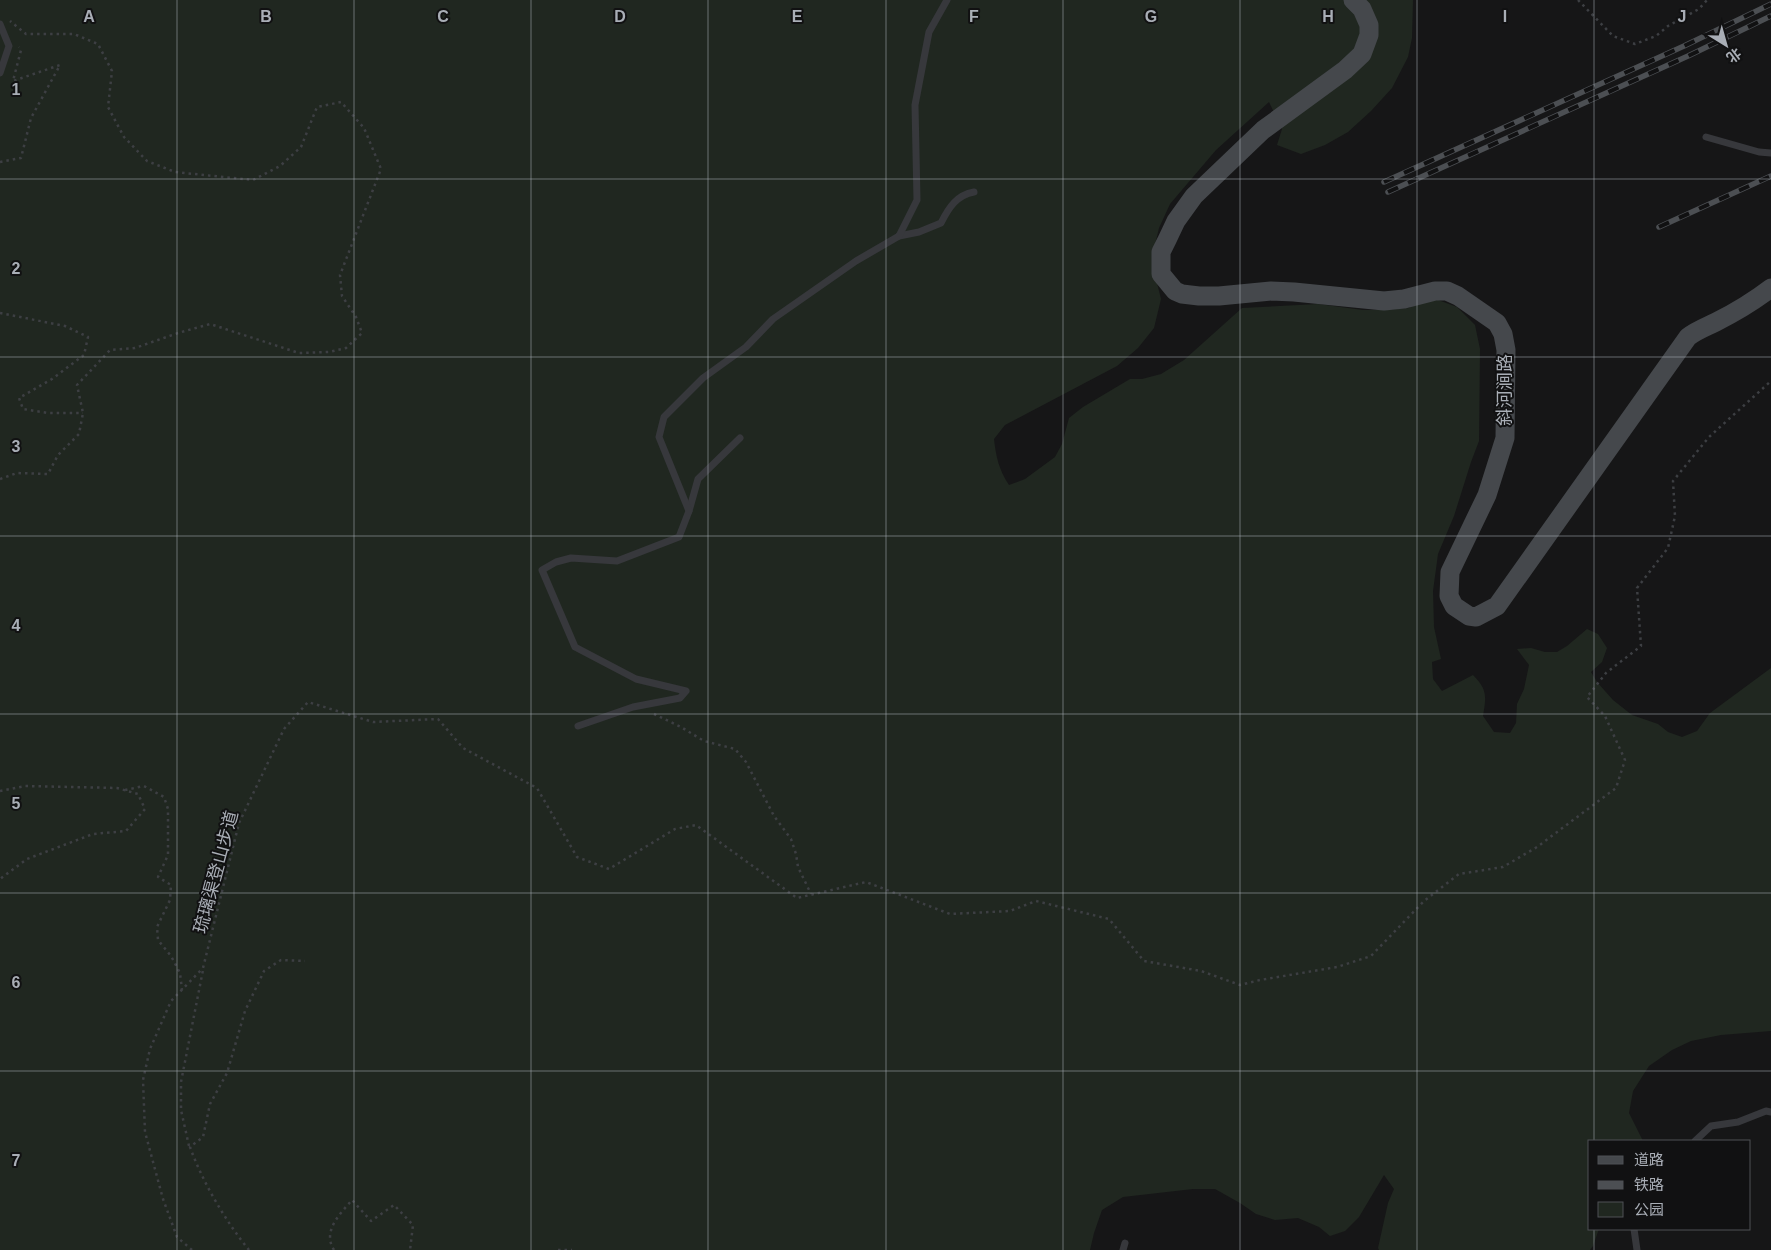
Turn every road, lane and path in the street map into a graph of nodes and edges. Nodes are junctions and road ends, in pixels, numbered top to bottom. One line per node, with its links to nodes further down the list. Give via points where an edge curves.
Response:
1 (946, 0): 11 (lane, via 929,32 915,105 917,200)
2 (1353, 0): 12 (street, 斜河涧路, via 1362,9 1369,25 1362,54 1263,130 1194,196 1166,240 1161,274 1175,291 1199,296 1286,292 1384,301 1435,290 1446,291 1497,323 1506,350 1505,438 1487,495 1450,572 1449,596 1454,606 1476,617 1497,606 1688,337)
3 (1578, 0): 4 (path, via 1613,36 1635,44 1656,36 1699,9)
4 (1707, 0)
5 (2, 22): 6 (lane, via 9,46); 9 (path, via 21,50 13,81 60,65 31,118 21,158); 15 (path, via 26,34 74,34 98,44 112,71 108,107 124,137 147,161 175,172 253,180 280,166 301,147 316,107 341,102 364,128 381,169 340,275 342,296 362,333 346,348 299,353 210,324 135,348 110,350 77,385)
6 (0, 73)
7 (1706, 137): 8 (lane)
8 (1771, 153)
9 (0, 162)
10 (974, 192): 11 (lane, via 964,194 948,208 942,222)
11 (899, 236): 18 (lane, via 856,261 773,319 746,347 703,378 664,417 659,437)
12 (1771, 288)
13 (0, 313): 15 (path, via 65,326 88,337 84,355 19,398 23,409)
14 (1771, 381): 24 (path, 琉璃渠登山步道, via 1709,437 1673,481 1675,516 1668,548 1637,588 1641,646 1606,672 1587,697 1605,716 1625,760 1616,788 1537,847 1503,867 1459,874 1424,901 1371,956 1337,967 1240,985 1201,971 1144,962 1109,918 1036,901 1010,911 950,914 866,882)
15 (82, 413): 17 (path, via 79,434 58,455 48,474 17,473)
16 (740, 438): 18 (lane, via 698,479)
17 (0, 478)
18 (689, 511): 19 (lane, via 679,537 617,561 571,558 542,570 575,647 636,680 686,691 680,698)
19 (634, 707): 20 (lane); 24 (path, via 657,715 704,741 735,749 791,839 798,867)
20 (578, 726)
21 (124, 790): 22 (path, via 25,786); 23 (path, via 138,794 145,809 126,831 93,834 26,859); 27 (path, via 144,786 164,796 168,809 168,855 158,877 171,884 170,900 157,927 158,940 180,973)
22 (0, 791)
23 (0, 879)
24 (811, 895): 26 (path, 琉璃渠登山步道, via 797,898 696,826 675,829 609,869 577,856 537,788 463,748 438,719 373,722 308,702 284,729 239,823)
25 (305, 961): 30 (path, via 282,960 264,970 245,1011 227,1073 210,1104 203,1137)
26 (203, 968): 27 (path, 琉璃渠登山步道); 30 (path, via 181,1082 181,1110)
27 (182, 990): 32 (path, 琉璃渠登山步道, via 171,1001 150,1048 143,1098 145,1132 163,1198 178,1237)
28 (1771, 1112): 29 (lane, via 1711,1126)
29 (1696, 1140)
30 (190, 1147): 33 (path, via 198,1169)
31 (1634, 1230): 38 (lane)
32 (192, 1250)
33 (249, 1250)
34 (334, 1250): 35 (path, via 330,1244 333,1222 352,1200 371,1221 394,1205 413,1225)
35 (410, 1250)
36 (558, 1250): 37 (path)
37 (572, 1250)
38 (1636, 1250)

